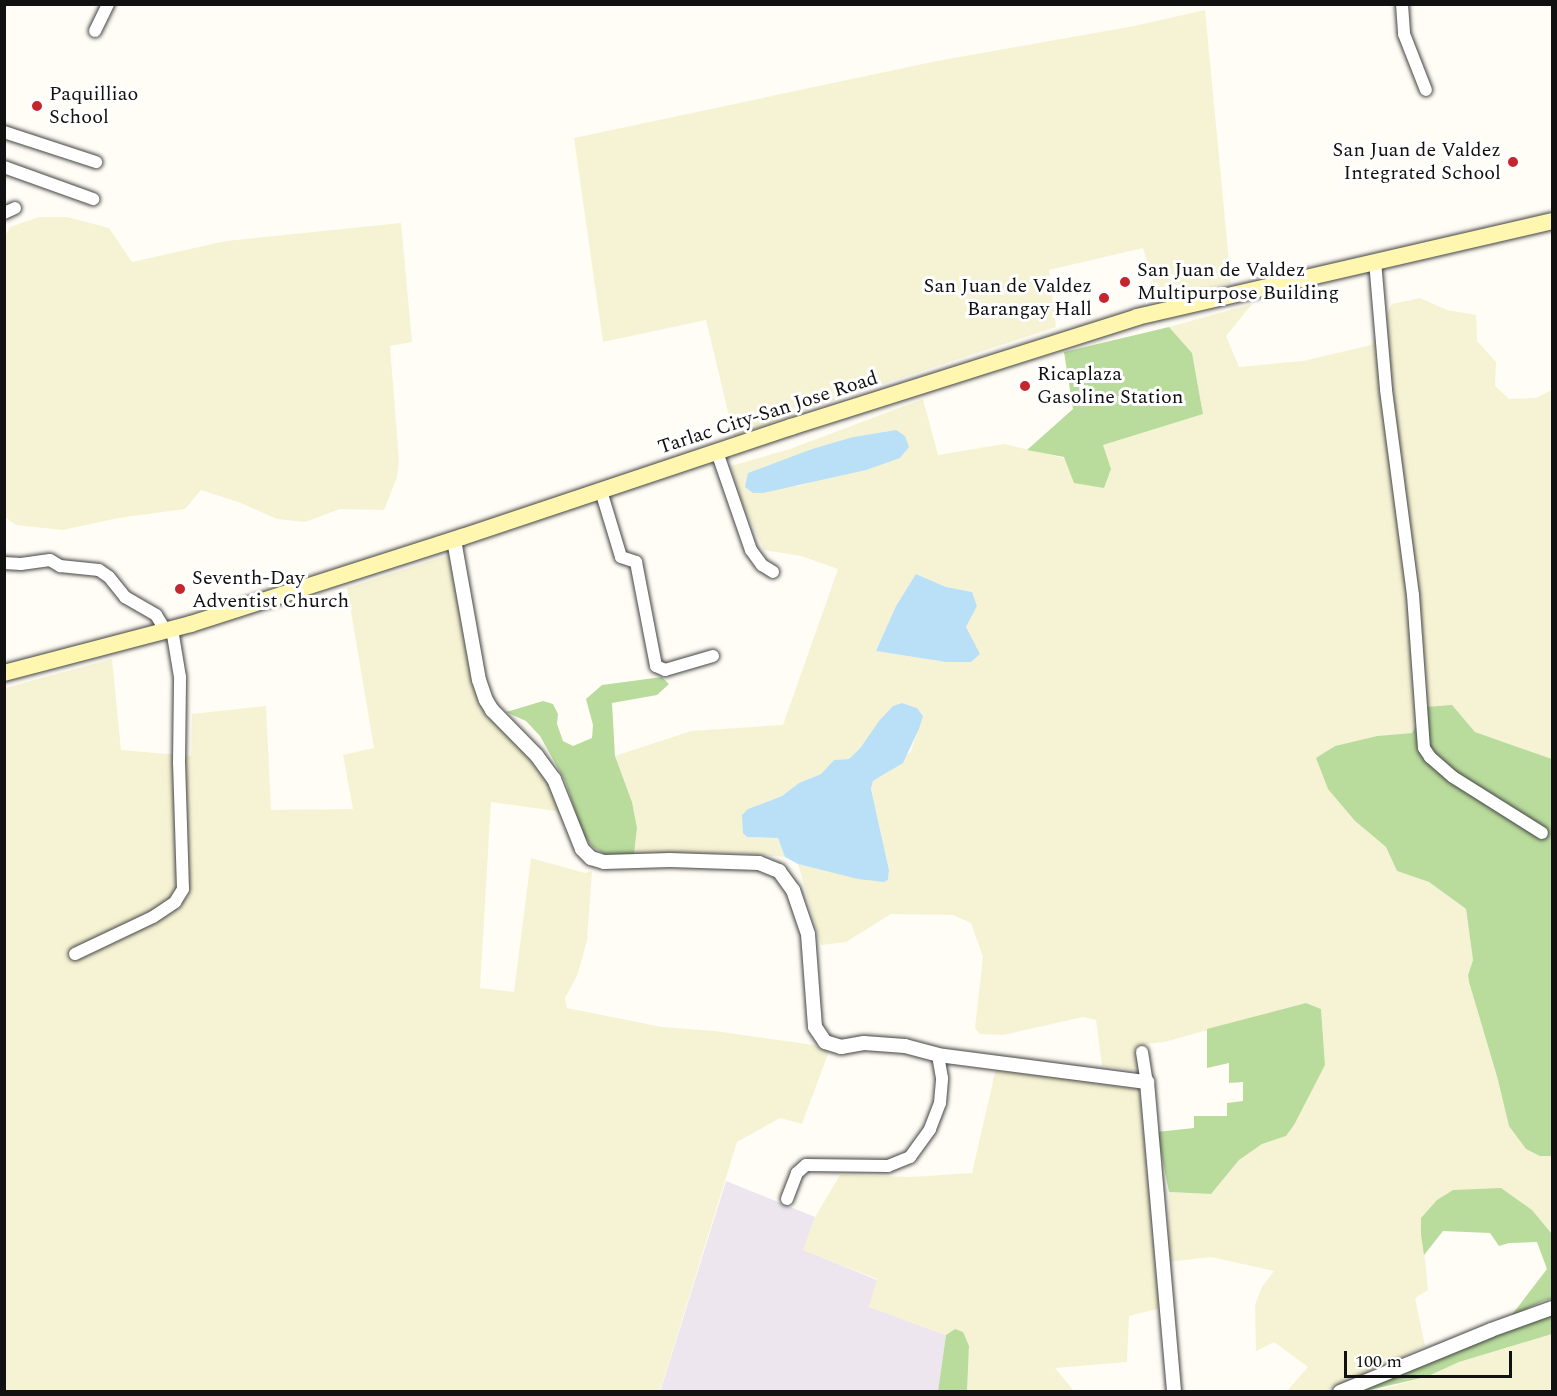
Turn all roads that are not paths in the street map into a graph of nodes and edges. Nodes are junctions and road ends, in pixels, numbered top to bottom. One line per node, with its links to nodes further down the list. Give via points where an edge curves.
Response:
1 (108, 4): 3 (street)
2 (1402, 4): 4 (street, via 1404,34)
3 (95, 31)
4 (1426, 90)
5 (4, 132): 6 (street)
6 (96, 162)
7 (4, 167): 8 (street)
8 (93, 199)
9 (1552, 222): 10 (main road, Tarlac City-San Jose Road)
10 (1375, 261): 11 (main road, Tarlac City-San Jose Road, via 1137,317); 19 (street, via 1386,390 1413,595 1424,748 1453,777)
11 (717, 452): 12 (main road, Tarlac City-San Jose Road); 15 (street, via 751,550 762,566)
12 (601, 491): 13 (main road, Tarlac City-San Jose Road); 17 (street, via 621,557 636,561 656,666 665,670)
13 (454, 540): 16 (main road, Tarlac City-San Jose Road); 22 (street, via 486,700 554,779 586,854 604,862 670,860 774,867 793,890 808,934 815,1027 825,1042 841,1047 864,1043 893,1045)
14 (4, 563): 16 (street, via 50,560 60,566 99,570 110,577 125,597 156,615)
15 (772, 572)
16 (169, 630): 18 (main road, Tarlac City-San Jose Road); 20 (street, via 180,677 183,889 175,902 153,917)
17 (713, 656)
18 (4, 673)
19 (1542, 833)
20 (75, 954)
21 (1142, 1052): 23 (street)
22 (938, 1055): 23 (street); 24 (street, via 942,1078 938,1109 930,1129 910,1157 888,1166 806,1164 797,1173)
23 (1147, 1082): 26 (street)
24 (787, 1199)
25 (1552, 1308): 27 (street)
26 (1174, 1392)
27 (1340, 1392)

